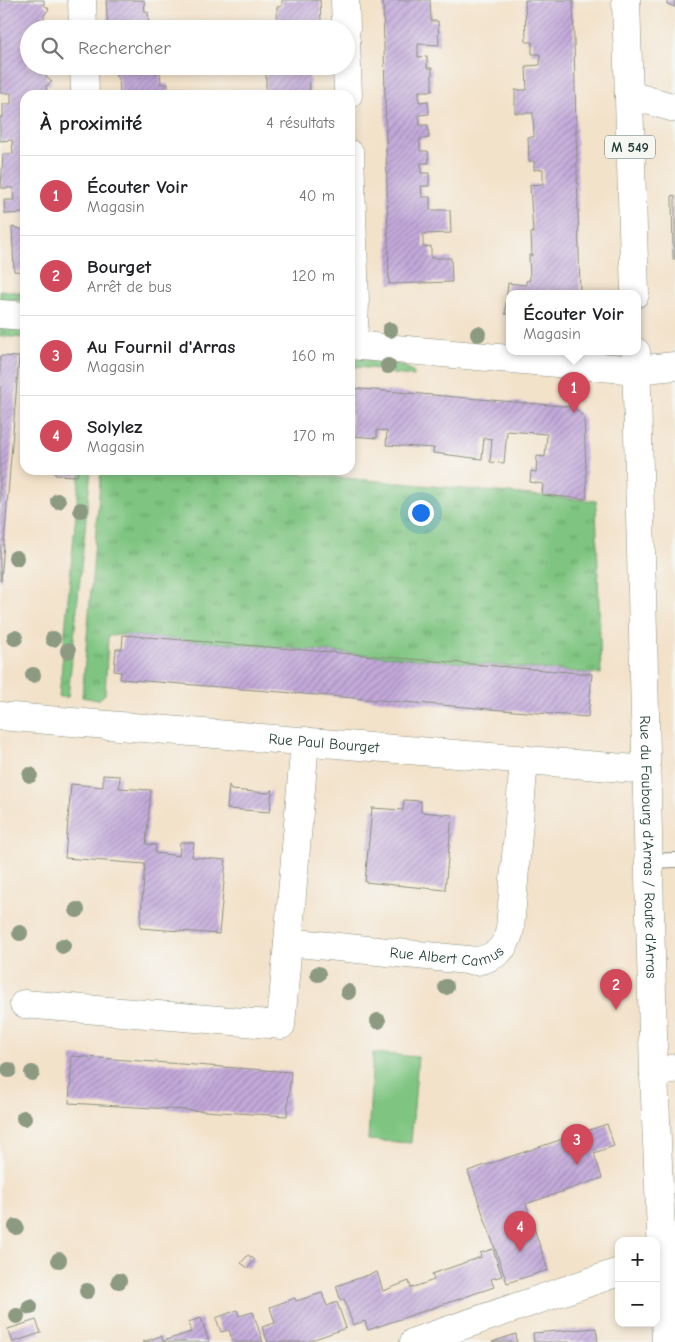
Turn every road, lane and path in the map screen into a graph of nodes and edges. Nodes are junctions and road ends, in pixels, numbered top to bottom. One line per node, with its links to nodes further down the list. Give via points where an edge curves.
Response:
1 (82, 0): 4 (street)
2 (345, 0): 5 (street)
3 (626, 0): 10 (street, M 549)
4 (83, 20)
5 (346, 20)
6 (84, 75): 8 (street)
7 (347, 75): 9 (street)
8 (85, 90)
9 (348, 90)
10 (629, 95): 11 (street); 12 (street, M 549)
11 (675, 108)
12 (635, 290)
13 (0, 314): 14 (street)
14 (20, 316)
15 (355, 345): 16 (street)
16 (506, 354)
17 (529, 355): 18 (street)
18 (636, 361): 19 (street); 23 (street, Rue du Faubourg d'Arras / Route d'Arras)
19 (675, 366)
20 (0, 716): 21 (street, Rue Paul Bourget)
21 (305, 741): 22 (street, Rue Paul Bourget); 25 (street)
22 (524, 760): 23 (street, Rue Paul Bourget); 25 (street, Rue Albert Camus, via 510,929 504,947 496,954 477,961)
23 (647, 770): 24 (street, Rue du Faubourg d'Arras / Route d'Arras)
24 (662, 860): 27 (street, Rue du Faubourg d'Arras / Route d'Arras)
25 (288, 942): 26 (street, via 281,1025)
26 (24, 1004)
27 (665, 1072): 28 (street, Rue du Faubourg d'Arras / Route d'Arras)
28 (660, 1237)
29 (615, 1273): 31 (street)
30 (660, 1275): 32 (street, Rue du Faubourg d'Arras / Route d'Arras)
31 (414, 1342)
32 (666, 1342)

